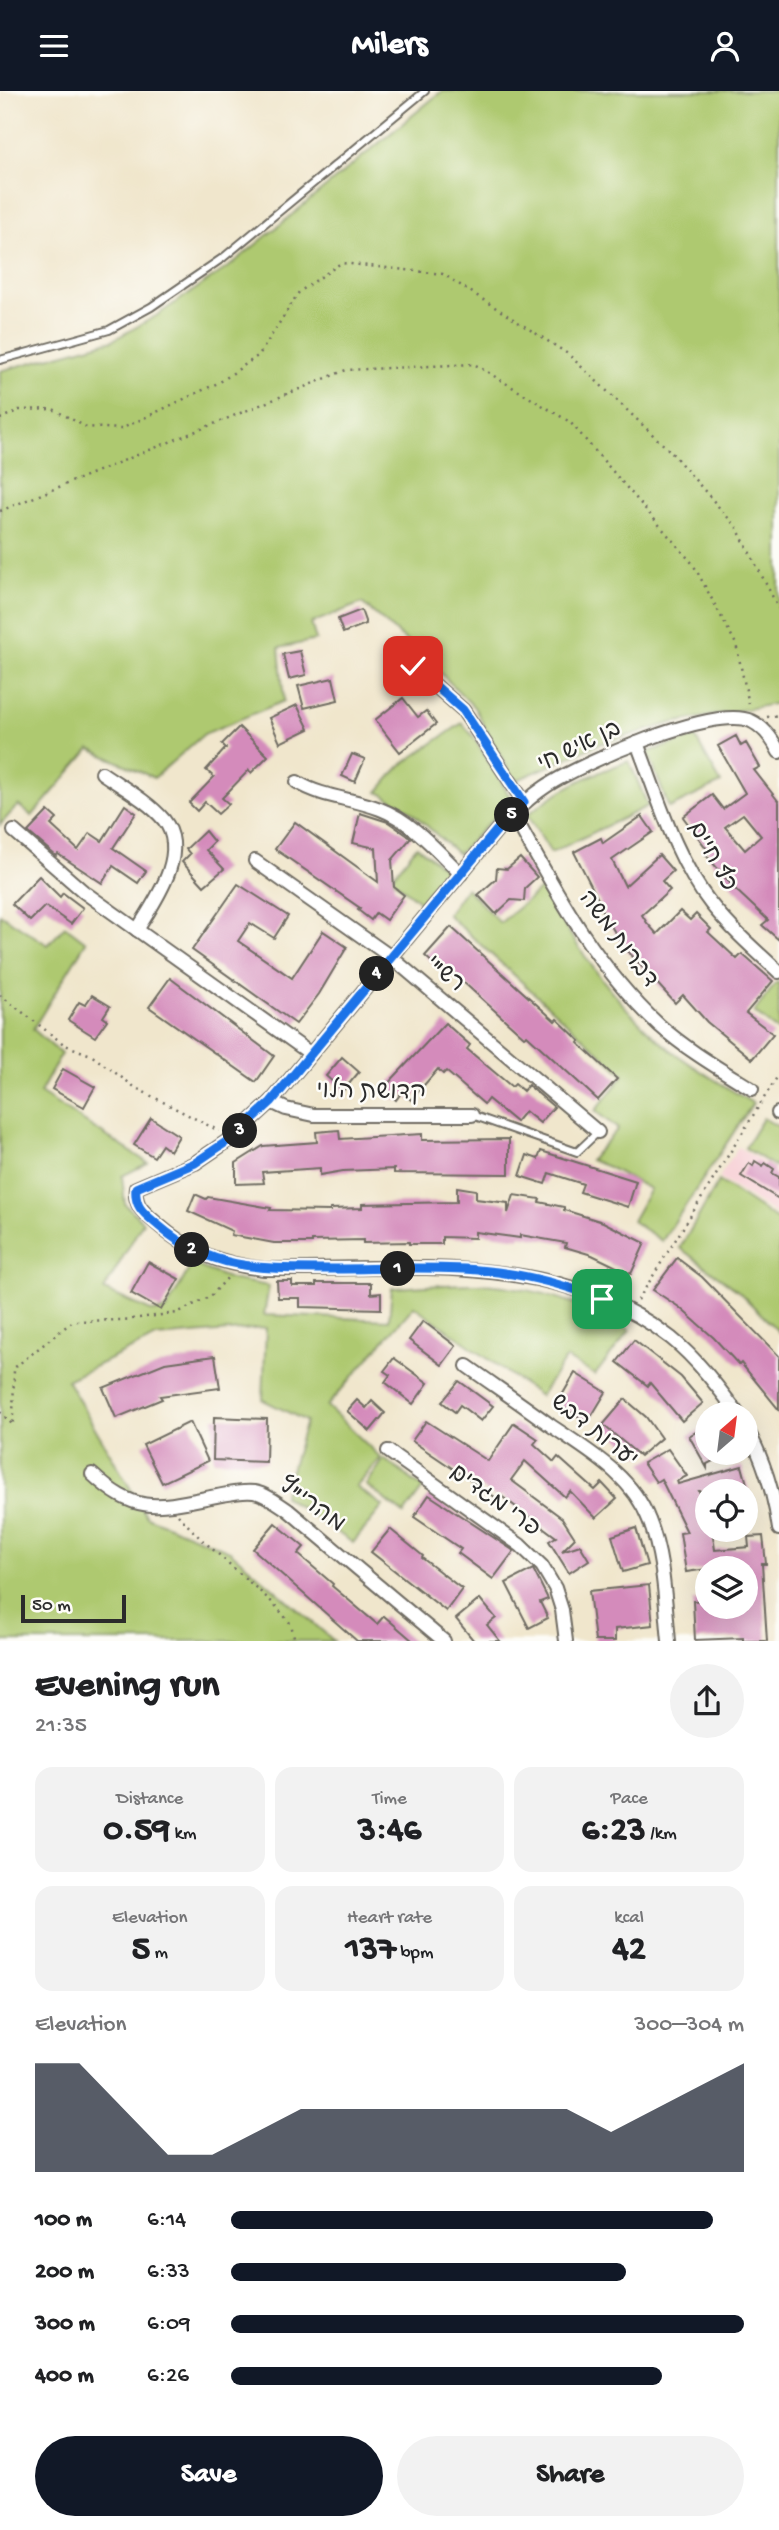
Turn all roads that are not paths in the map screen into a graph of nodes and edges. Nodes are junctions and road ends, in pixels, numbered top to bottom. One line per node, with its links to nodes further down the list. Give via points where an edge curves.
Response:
1 (425, 91): 2 (lane, via 224,257 151,307 109,330)
2 (0, 360)
3 (413, 666): 8 (street, via 463,710)
4 (637, 743): 5 (street, בן איש חי, via 733,716 752,721 771,737); 8 (street, בן איש חי, via 570,772); 15 (street, כף חיים, via 676,843 703,893 734,931)
5 (779, 752)
6 (102, 772): 13 (street, via 164,820 172,834 169,870)
7 (298, 782): 12 (street, via 320,794 395,815)
8 (524, 802): 9 (street, בן איש חי)
9 (513, 814): 12 (street, בן איש חי); 17 (street, דברות משה, via 563,905 608,972 661,1027)
10 (14, 831): 13 (street, via 84,892)
11 (255, 861): 14 (street, רש"י)
12 (461, 874): 14 (street, בן איש חי)
13 (137, 930): 16 (street)
14 (391, 957): 16 (street, בן איש חי); 20 (street, רש"י)
15 (779, 972)
16 (311, 1054): 18 (street, בן איש חי)
17 (752, 1089)
18 (271, 1102): 19 (street, קדושת הלוי, via 314,1115); 22 (street, בן איש חי, via 232,1138 195,1163 136,1188 141,1211 194,1251 237,1265 476,1270 573,1288 631,1312 673,1340)
19 (472, 1115): 20 (lane, via 577,1152)
20 (598, 1132)
21 (467, 1366): 29 (street, יערות דבש, via 600,1459 636,1495 657,1545)
22 (728, 1402)
23 (388, 1451): 28 (street, פרי מגדים, via 520,1545 542,1566 555,1588)
24 (758, 1451): 26 (street)
25 (92, 1474): 27 (street, מהרי"ץ, via 112,1493 149,1506 237,1492 268,1497)
26 (779, 1529)
27 (444, 1641)
28 (566, 1641)
29 (669, 1641)

